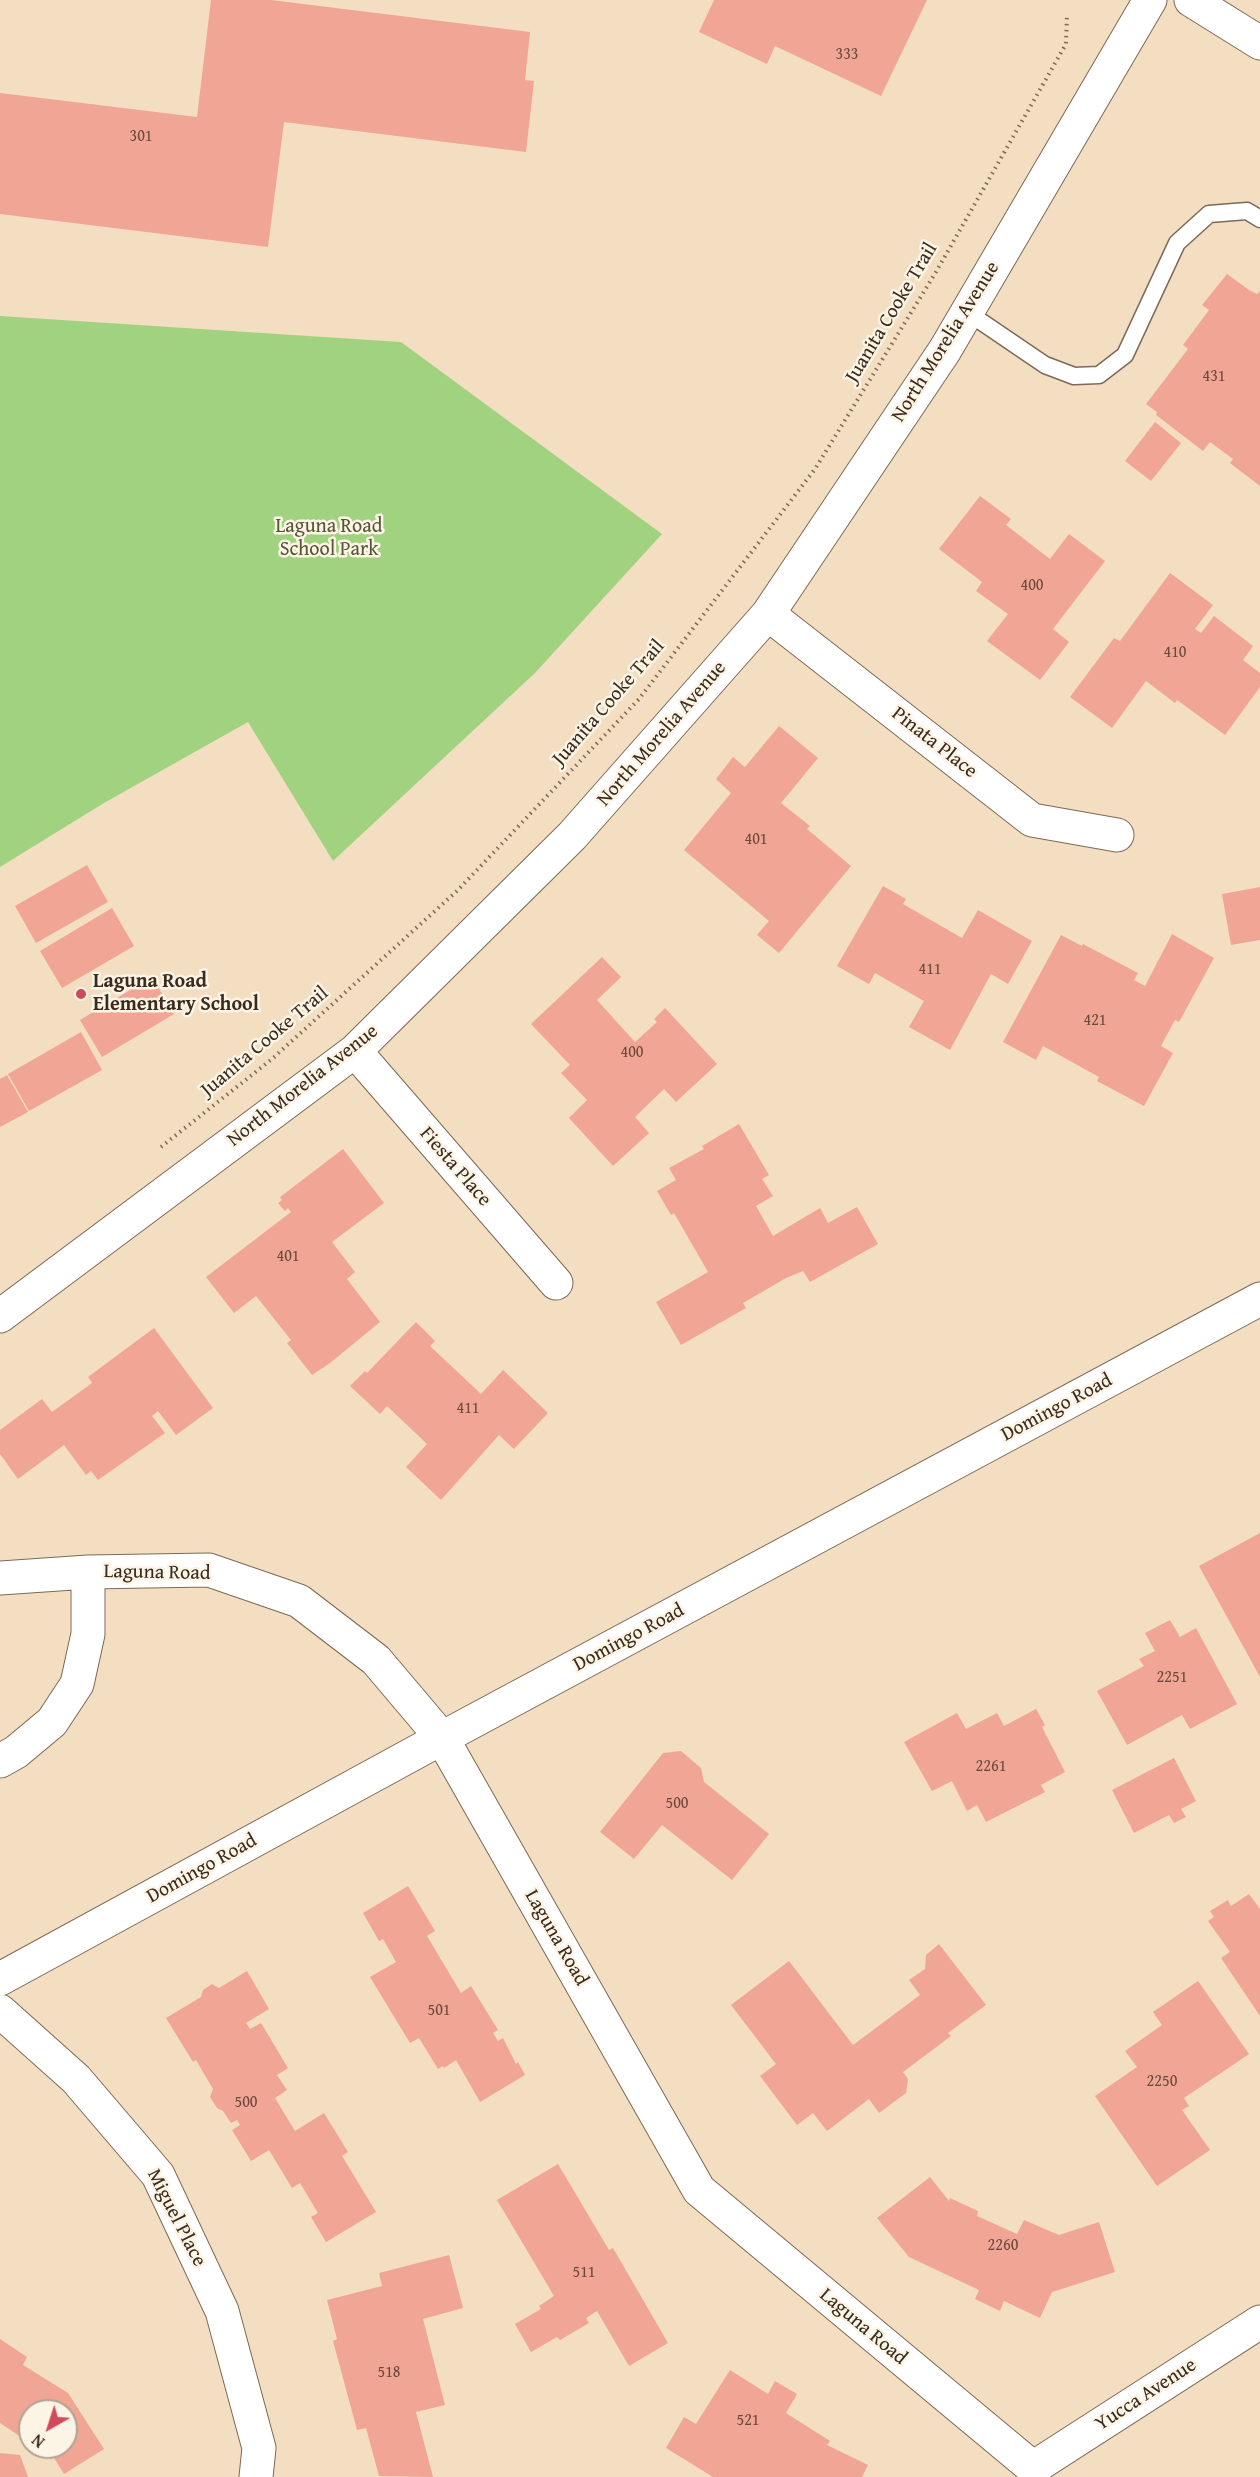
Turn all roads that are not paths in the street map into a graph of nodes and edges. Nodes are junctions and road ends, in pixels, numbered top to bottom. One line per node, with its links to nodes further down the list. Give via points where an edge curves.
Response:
1 (1150, 0): 5 (street, North Morelia Avenue)
2 (1191, 0): 3 (street)
3 (1260, 43)
4 (1260, 219): 5 (lane, via 1247,211 1209,214 1176,243 1125,355 1099,375 1074,376 1045,365)
5 (967, 312): 6 (street, North Morelia Avenue)
6 (768, 614): 7 (street, Pinata Place, via 1032,820); 8 (street, North Morelia Avenue, via 572,836)
7 (1117, 835)
8 (355, 1051): 9 (street, Fiesta Place); 11 (street, North Morelia Avenue)
9 (556, 1283)
10 (1260, 1299): 14 (street, Domingo Road)
11 (0, 1316)
12 (88, 1572): 13 (street, Laguna Road); 14 (street, Laguna Road, via 209,1570 299,1601 376,1660); 15 (street, via 88,1634 77,1684 52,1722)
13 (0, 1578)
14 (442, 1738): 16 (street, Domingo Road); 19 (street, Laguna Road, via 699,2190)
15 (0, 1761)
16 (0, 1980)
17 (0, 2011): 20 (street, Miguel Place, via 76,2079 158,2175 222,2311 258,2448)
18 (1260, 2322): 19 (street, Yucca Avenue)
19 (1033, 2472)
20 (256, 2477)

